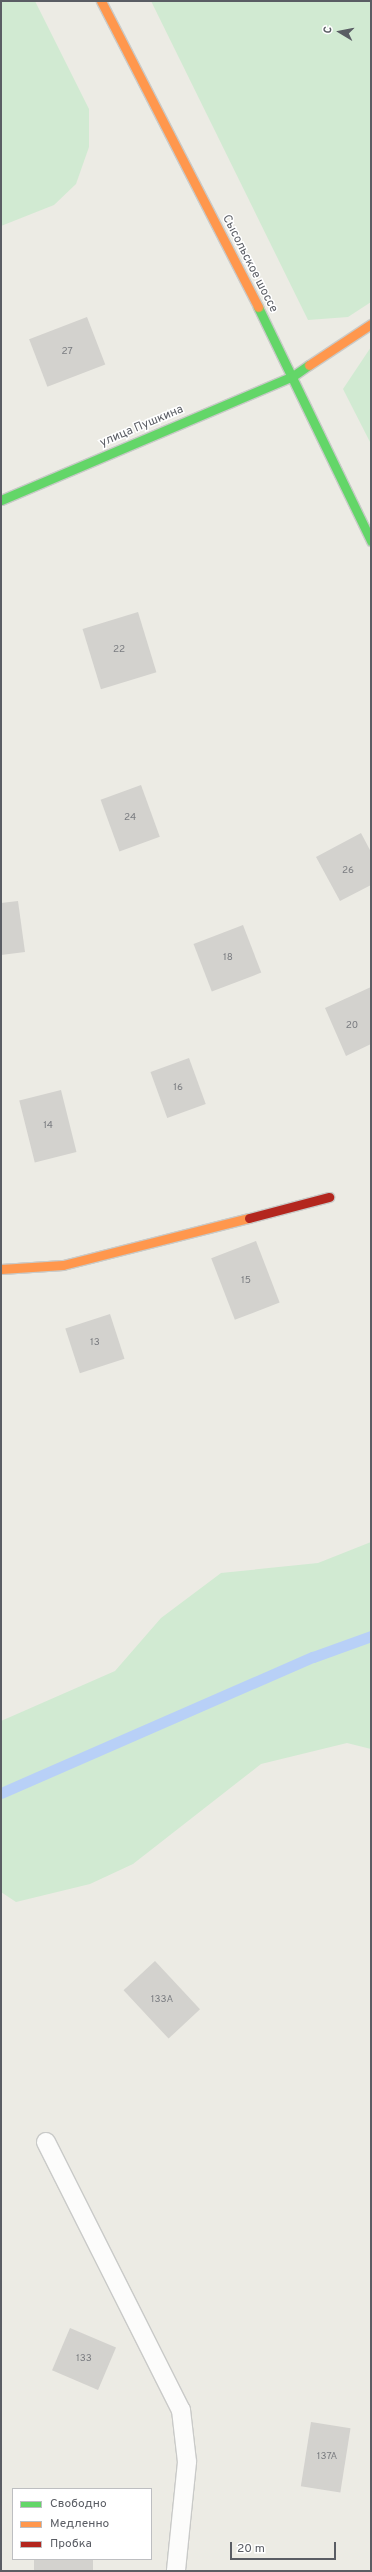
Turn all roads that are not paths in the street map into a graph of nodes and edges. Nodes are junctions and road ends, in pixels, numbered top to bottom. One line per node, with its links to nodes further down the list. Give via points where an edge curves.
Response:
1 (101, 1): 3 (main road, Сысольское шоссе)
2 (371, 324): 3 (main road, улица Пушкина)
3 (293, 376): 4 (main road, улица Пушкина); 5 (main road, Сысольское шоссе)
4 (1, 500)
5 (371, 541)
6 (328, 1197): 7 (main road, via 63,1265)
7 (1, 1270)
8 (46, 2142): 9 (lane, via 181,2410 187,2462)
9 (176, 2571)

